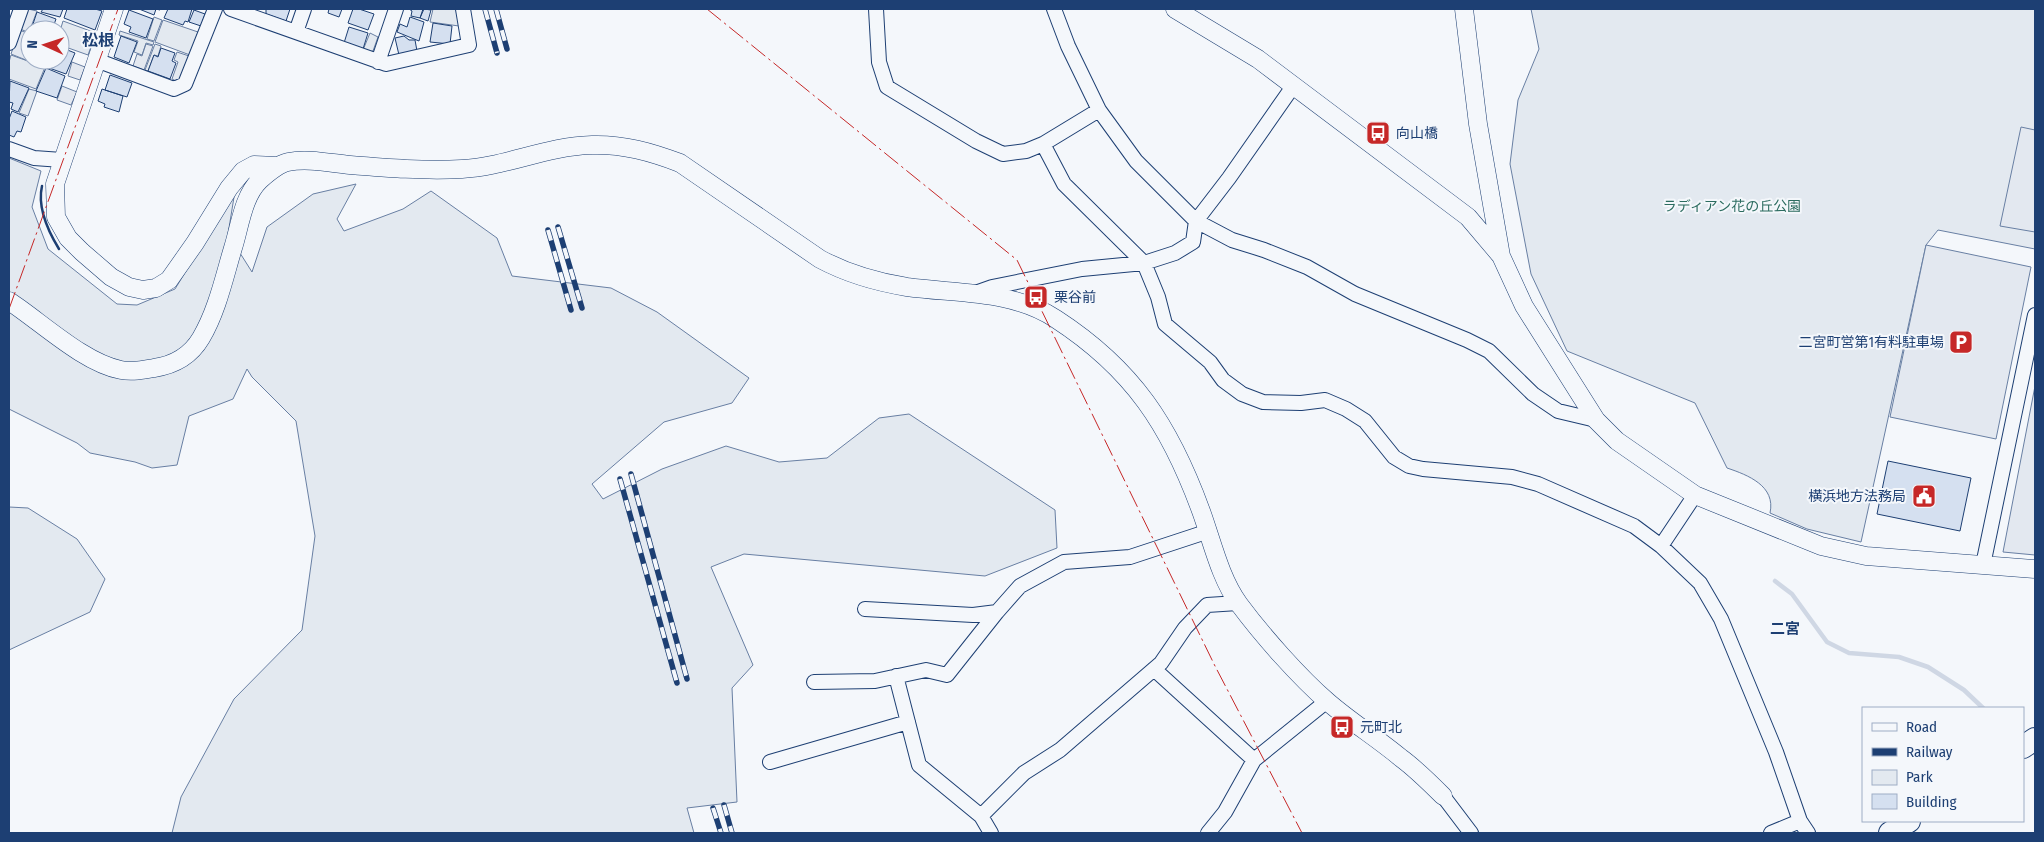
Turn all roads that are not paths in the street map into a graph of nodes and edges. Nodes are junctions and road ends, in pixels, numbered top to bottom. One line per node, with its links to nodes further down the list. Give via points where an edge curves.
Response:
1 (21, 9): 13 (street)
2 (114, 9): 14 (street)
3 (215, 9): 14 (street, via 185,84 174,89)
4 (231, 9): 12 (street)
5 (304, 9): 12 (street)
6 (396, 9): 15 (street)
7 (463, 9): 15 (street, via 469,45 386,64)
8 (876, 9): 18 (street, via 879,62 887,87 1003,154 1026,151)
9 (1054, 9): 17 (street)
10 (1175, 9): 16 (street, via 1258,59)
11 (1464, 9): 23 (street, via 1478,124)
12 (296, 32): 15 (street)
13 (9, 43)
14 (96, 60): 20 (street)
15 (378, 62)
16 (1294, 85): 22 (street); 23 (street, via 1468,217)
17 (1099, 110): 18 (street); 22 (street, via 1136,161)
18 (1043, 144): 24 (street, via 1064,184)
19 (9, 149): 20 (street, via 34,158)
20 (62, 160): 21 (street, via 54,198 56,217 61,227 110,277 129,287 144,290 156,288 169,280 243,171 254,165)
21 (277, 166): 25 (street, via 288,162 322,162 463,169 574,147 614,145 637,149 680,163 820,259 842,270 859,277 908,287); 26 (street, via 259,181 248,197 218,295 201,338 174,364 134,371 105,364)
22 (1196, 221): 24 (street, via 1194,242); 28 (street, via 1232,240 1307,267 1355,294 1467,340 1489,351 1533,394 1558,411)
23 (1501, 256): 28 (street, via 1524,306)
24 (1144, 264): 25 (street, via 1082,268); 31 (street, via 1165,324 1242,394 1263,402 1325,400 1365,421 1394,457 1410,466 1512,477 1538,484 1634,526)
25 (976, 293): 30 (street, via 1037,309 1081,336 1115,364 1139,392 1170,439)
26 (9, 301)
27 (2035, 315): 32 (street)
28 (1596, 420): 29 (street, via 1617,441)
29 (1695, 495): 31 (street); 32 (street, via 1821,546 1866,556)
30 (1209, 531): 34 (street, via 1226,580); 36 (street, via 1130,557 1064,562 1020,586)
31 (1661, 546): 49 (street, via 1700,583 1721,619)
32 (1983, 564): 33 (street)
33 (2035, 569)
34 (1238, 603): 37 (street, via 1207,605); 40 (street)
35 (865, 609): 36 (street, via 973,615)
36 (997, 612): 38 (street, via 947,676 926,670)
37 (1154, 669): 44 (street); 47 (street, via 1060,750 1024,773)
38 (896, 676): 39 (street, via 875,681); 41 (street)
39 (814, 682)
40 (1327, 701): 44 (street); 46 (street, via 1401,758)
41 (908, 722): 45 (street); 47 (street, via 919,765)
42 (2035, 739): 43 (main road)
43 (2024, 746)
44 (1254, 760): 51 (street, via 1225,812)
45 (770, 762)
46 (1443, 796): 52 (street)
47 (981, 816): 50 (street)
48 (1907, 822): 54 (main road)
49 (1804, 827): 53 (street)
50 (992, 833)
51 (1208, 833)
52 (1471, 833)
53 (1770, 833)
54 (1890, 833)

